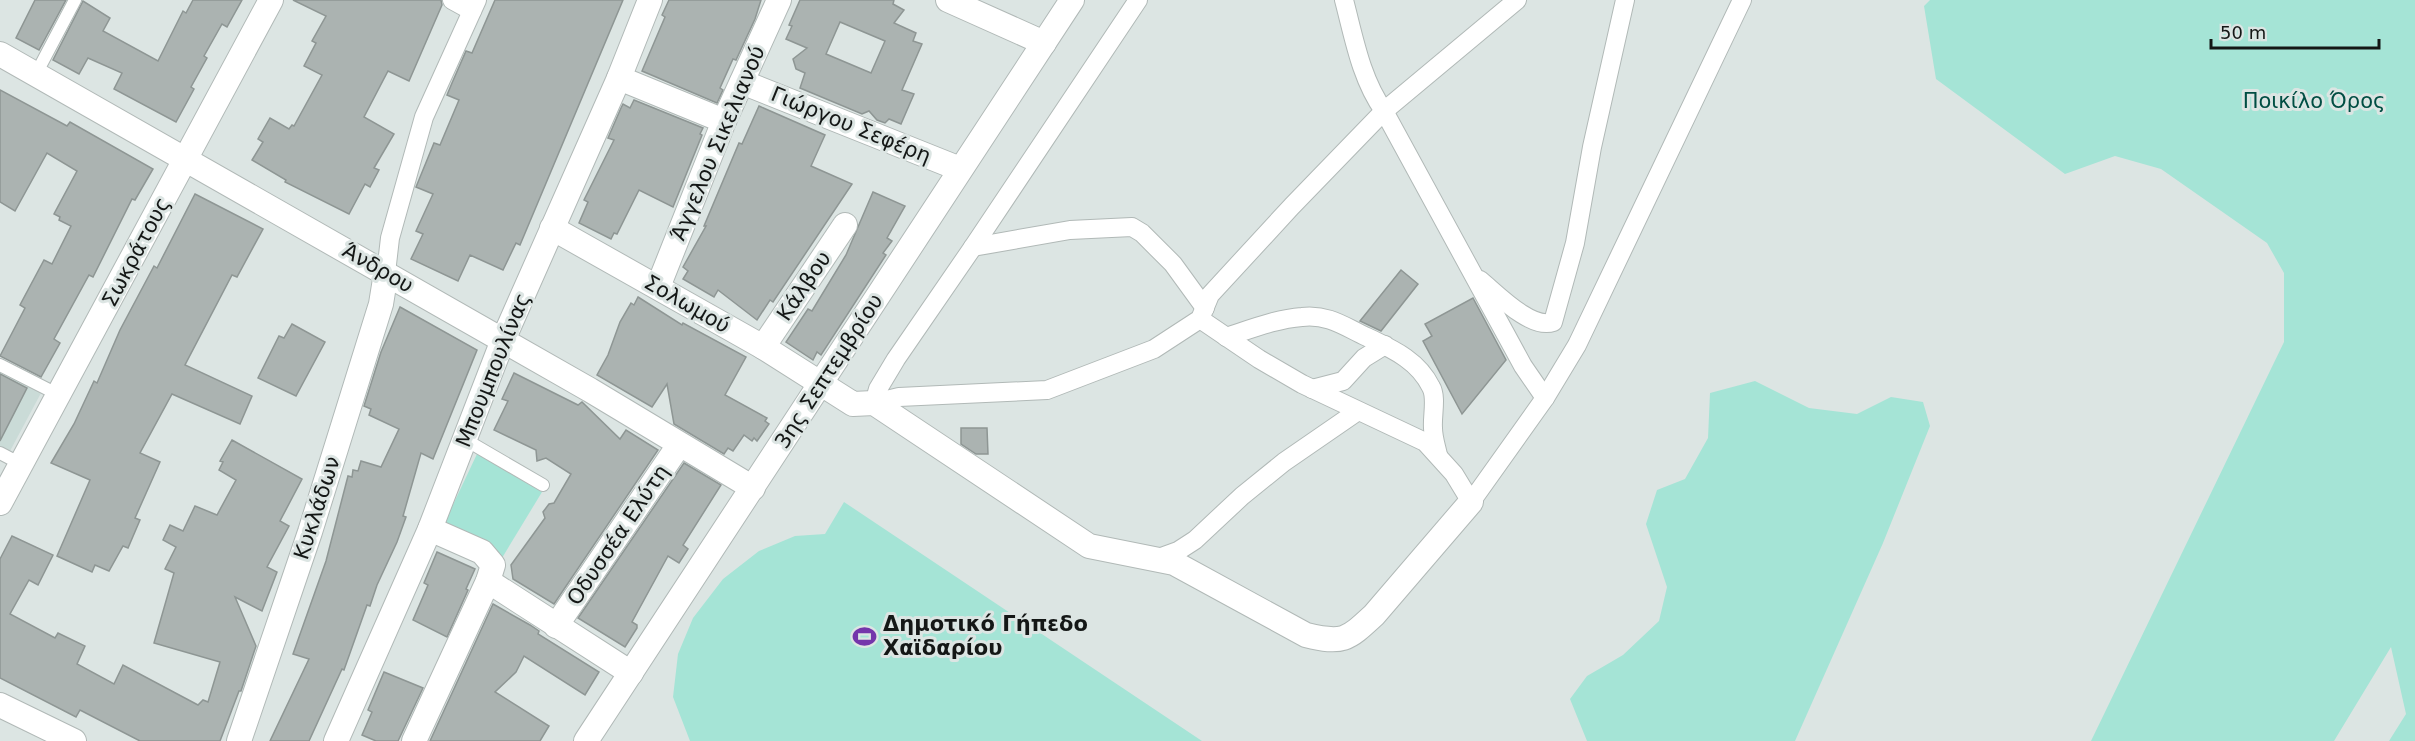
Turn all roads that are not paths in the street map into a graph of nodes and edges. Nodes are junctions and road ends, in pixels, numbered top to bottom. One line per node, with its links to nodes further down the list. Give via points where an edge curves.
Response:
1 (75, 0): 16 (lane)
2 (271, 0): 21 (street, Σωκράτους)
3 (452, 0): 13 (street)
4 (650, 0): 17 (street, Μπουμπουλίνας)
5 (778, 0): 18 (street, Άγγελου Σικελιανού)
6 (948, 0): 14 (street)
7 (1072, 0): 14 (street, 3ης Σεπτεμβρίου)
8 (1138, 0): 25 (street)
9 (1344, 0): 19 (street, via 1372,95)
10 (1517, 0): 19 (street)
11 (1625, 0): 27 (street, via 1575,243 1553,322 1530,319)
12 (1742, 0): 38 (street, via 1599,304)
13 (474, 5): 26 (street, via 424,117 390,238)
14 (1044, 43): 22 (street, 3ης Σεπτεμβρίου)
15 (0, 54): 16 (street, Άνδρου)
16 (36, 74): 21 (street, Άνδρου)
17 (619, 78): 20 (street); 24 (street, Μπουμπουλίνας)
18 (742, 82): 20 (street, Άγγελου Σικελιανού); 22 (street, Γιώργου Σεφέρη)
19 (1384, 111): 27 (street); 29 (street, via 1210,295)
20 (724, 121): 28 (street, Άγγελου Σικελιανού)
21 (186, 158): 26 (street, Άνδρου); 37 (street, Σωκράτους)
22 (960, 169): 35 (street, 3ης Σεπτεμβρίου)
23 (845, 225): 33 (street, Κάλβου)
24 (552, 228): 28 (street, Σολωμού); 31 (street, Μπουμπουλίνας)
25 (973, 247): 29 (street, via 1070,230 1132,227 1173,264); 39 (street, via 896,359)
26 (386, 273): 31 (street, Άνδρου); 57 (street, Κυκλάδων, via 381,304 321,498)
27 (1471, 273): 38 (street)
28 (658, 286): 33 (street, Σολωμού)
29 (1202, 313): 30 (street); 39 (street, via 1154,350 1047,390 899,397)
30 (1226, 337): 32 (street, via 1303,316 1326,317); 36 (street)
31 (503, 340): 41 (street, Μπουμπουλίνας); 42 (street, Άνδρου)
32 (1385, 345): 36 (street, via 1364,358 1343,381); 44 (street, via 1421,369 1433,389 1433,430)
33 (764, 347): 35 (street, Σολωμού)
34 (0, 365): 37 (lane)
35 (821, 382): 39 (street, Σολωμού, via 854,404); 47 (street, 3ης Σεπτεμβρίου)
36 (1312, 389): 40 (street)
37 (58, 395): 45 (street, Σωκράτους)
38 (1545, 398): 48 (street)
39 (874, 403): 51 (street, via 1089,546)
40 (1358, 411): 44 (street, via 1425,442); 51 (street, via 1284,462 1195,540)
41 (464, 439): 46 (lane); 50 (street, Μπουμπουλίνας)
42 (679, 445): 47 (street, Άνδρου); 53 (street, Οδυσσέα Ελύτη)
43 (0, 453): 45 (lane)
44 (1438, 456): 48 (street)
45 (21, 464): 49 (street, Σωκράτους)
46 (543, 484)
47 (753, 488): 54 (street, 3ης Σεπτεμβρίου)
48 (1471, 502): 51 (street, via 1374,615 1348,638 1330,641 1306,635 1174,563)
49 (0, 503)
50 (430, 529): 52 (street, via 482,552); 58 (street, Μπουμπουλίνας)
51 (1156, 559)
52 (490, 573): 53 (street); 59 (street)
53 (556, 626): 54 (street)
54 (631, 673): 60 (street, 3ης Σεπτεμβρίου)
55 (0, 705): 56 (street)
56 (74, 741)
57 (239, 741)
58 (336, 741)
59 (414, 741)
60 (586, 741)

